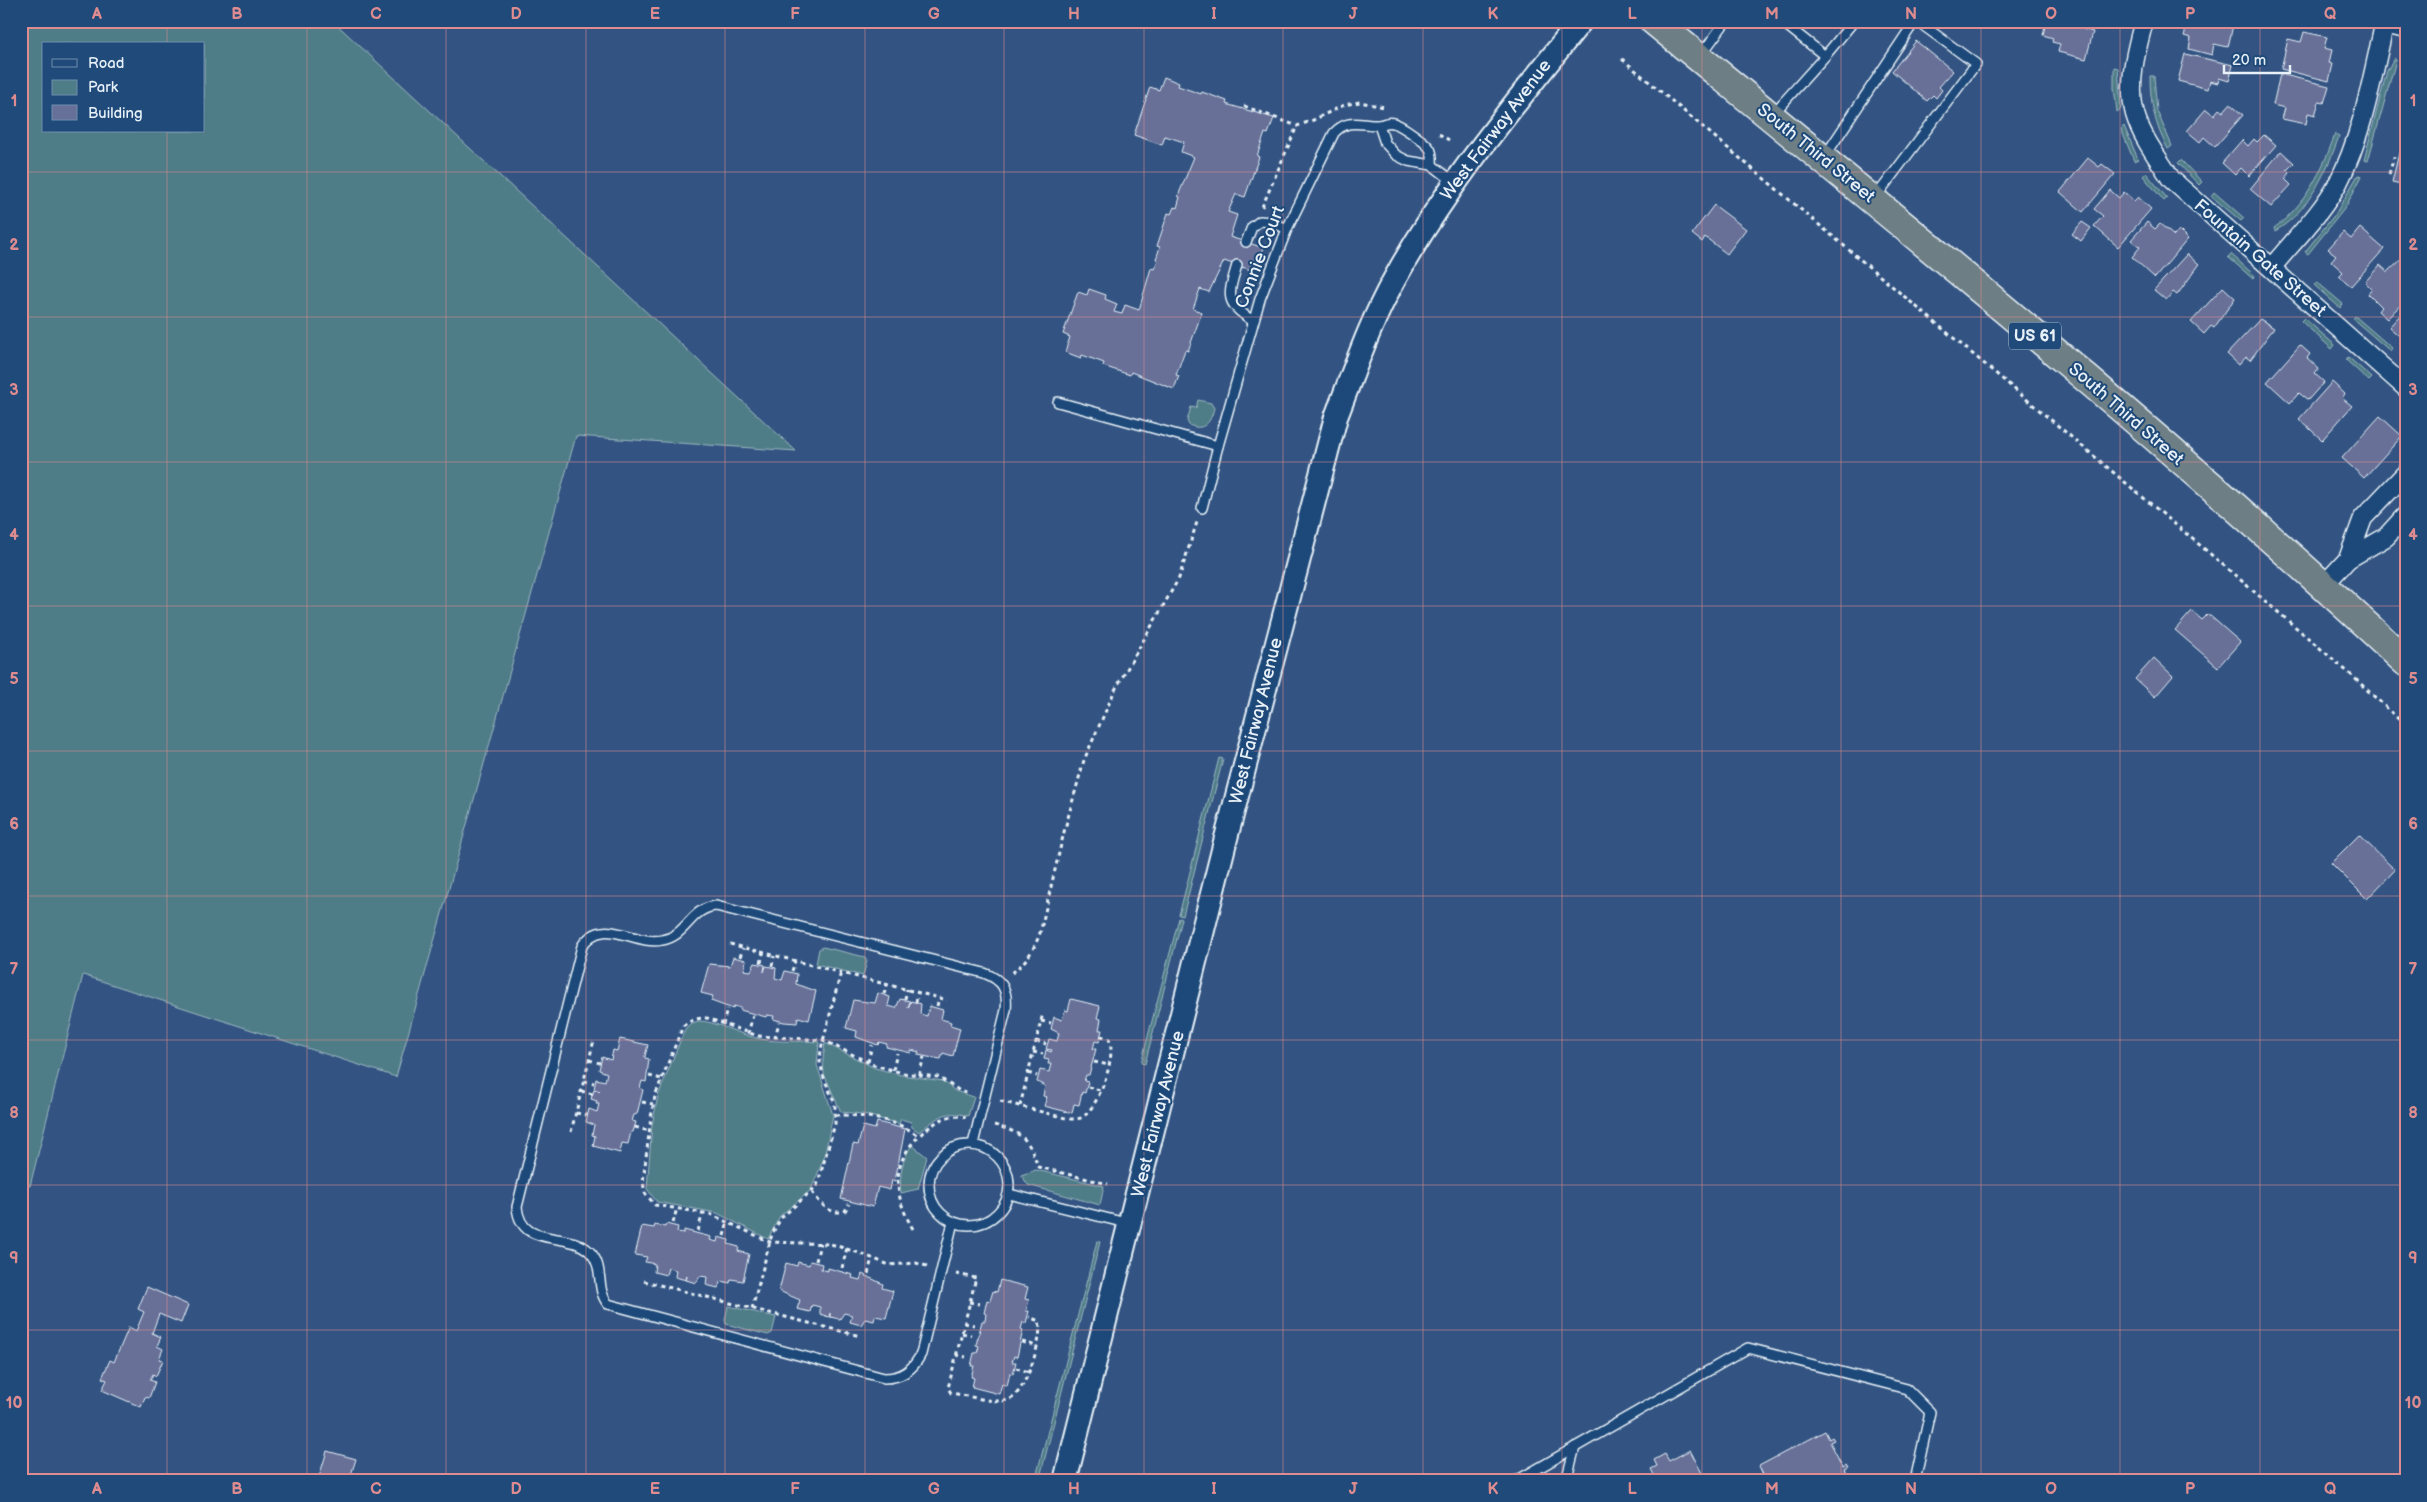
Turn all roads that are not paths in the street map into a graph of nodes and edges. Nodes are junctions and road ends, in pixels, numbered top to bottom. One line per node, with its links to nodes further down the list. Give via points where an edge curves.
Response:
1 (1581, 21): 16 (street, West Fairway Avenue)
2 (1654, 21): 11 (highway, South Third Street / US 61)
3 (1726, 21): 11 (lane)
4 (1781, 21): 10 (lane)
5 (1854, 21): 10 (lane)
6 (1916, 21): 14 (lane); 17 (lane, via 1976,64)
7 (2144, 21): 21 (street, Fountain Gate Street, via 2133,82 2135,113 2146,141 2171,179)
8 (2385, 22): 9 (street); 21 (street, via 2347,163 2326,202)
9 (2406, 29)
10 (1825, 56): 12 (lane)
11 (1699, 58): 12 (highway, South Third Street / US 61)
12 (1771, 117): 14 (highway, South Third Street / US 61)
13 (1379, 125): 15 (lane, via 1385,143 1396,155 1408,161); 15 (lane, Connie Court, via 1398,124 1428,146 1432,152); 18 (lane, Connie Court, via 1353,122 1341,126 1334,133)
14 (1823, 159): 17 (highway, South Third Street / US 61)
15 (1432, 165): 16 (lane)
16 (1454, 182): 35 (street, West Fairway Avenue, via 1393,281 1336,417)
17 (1873, 200): 30 (highway, South Third Street / US 61)
18 (1287, 229): 19 (lane, via 1260,221 1252,227); 22 (lane, Connie Court)
19 (1246, 242)
20 (1237, 265): 22 (lane, via 1230,300 1236,309)
21 (2272, 267): 23 (street, Fountain Gate Street)
22 (1253, 321): 25 (lane, Connie Court)
23 (2406, 388)
24 (1058, 402): 25 (lane)
25 (1218, 446): 27 (lane, Connie Court)
26 (2406, 472): 29 (street, via 2363,518)
27 (1202, 508)
28 (2406, 515): 29 (street, via 2386,537)
29 (2348, 559): 30 (street)
30 (2324, 585): 31 (highway, South Third Street / US 61)
31 (2406, 662)
32 (973, 1144): 33 (lane, via 986,1148 1001,1160 1008,1176); 34 (lane, via 948,1150 938,1159 929,1177 933,1203); 34 (lane, via 1006,1010 1006,991 1001,981 984,972 716,906 702,910 680,933 660,941 608,931 592,934 582,946 517,1207 521,1224 528,1231 588,1250 600,1270 604,1299 615,1308 893,1378 910,1371 921,1354)
33 (1008, 1194): 34 (lane, via 1000,1210 986,1221 968,1225); 35 (lane)
34 (953, 1222)
35 (1130, 1224): 37 (street, West Fairway Avenue)
36 (1575, 1447): 38 (lane); 39 (lane); 40 (lane, via 1748,1348 1907,1388 1930,1412)
37 (1065, 1481)
38 (1516, 1481)
39 (1566, 1481)
40 (1915, 1481)

